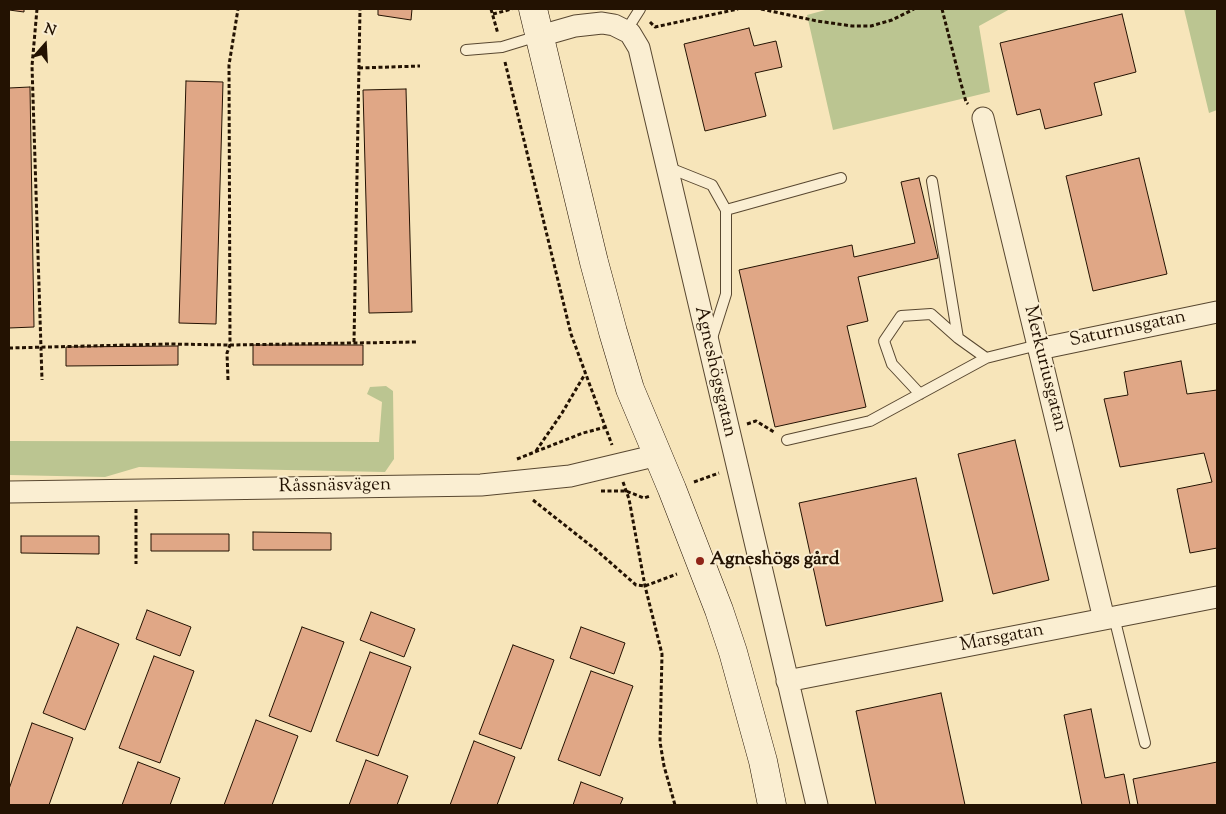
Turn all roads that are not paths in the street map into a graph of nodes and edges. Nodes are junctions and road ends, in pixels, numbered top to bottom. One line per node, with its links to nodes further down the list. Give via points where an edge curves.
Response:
1 (533, 9): 4 (street)
2 (639, 11): 3 (lane)
3 (626, 31): 4 (street, via 614,25 591,23); 7 (street, Agneshögsgatan, via 639,48)
4 (540, 36): 5 (lane, via 502,48); 18 (street, via 613,332 630,389)
5 (466, 50)
6 (983, 118): 13 (street, Merkuriusgatan)
7 (666, 167): 10 (lane, via 712,185); 14 (street, Agneshögsgatan)
8 (841, 178): 10 (lane)
9 (932, 181): 12 (lane)
10 (726, 210): 14 (lane, via 726,294)
11 (1217, 312): 13 (street, Saturnusgatan)
12 (958, 338): 15 (lane); 16 (lane, via 931,314 901,316 884,341 892,364)
13 (1038, 347): 15 (lane); 21 (street, Merkuriusgatan)
14 (709, 349): 22 (street, Agneshögsgatan)
15 (986, 358): 16 (lane)
16 (920, 394): 17 (lane, via 870,421)
17 (787, 440)
18 (658, 455): 19 (street, Råssnäsvägen, via 570,476 481,485); 24 (street, via 733,652)
19 (9, 492)
20 (1217, 597): 21 (street, Marsgatan)
21 (1109, 618): 22 (street, Marsgatan); 23 (lane)
22 (787, 681): 25 (street, Agneshögsgatan)
23 (1144, 743)
24 (772, 805)
25 (817, 805)

